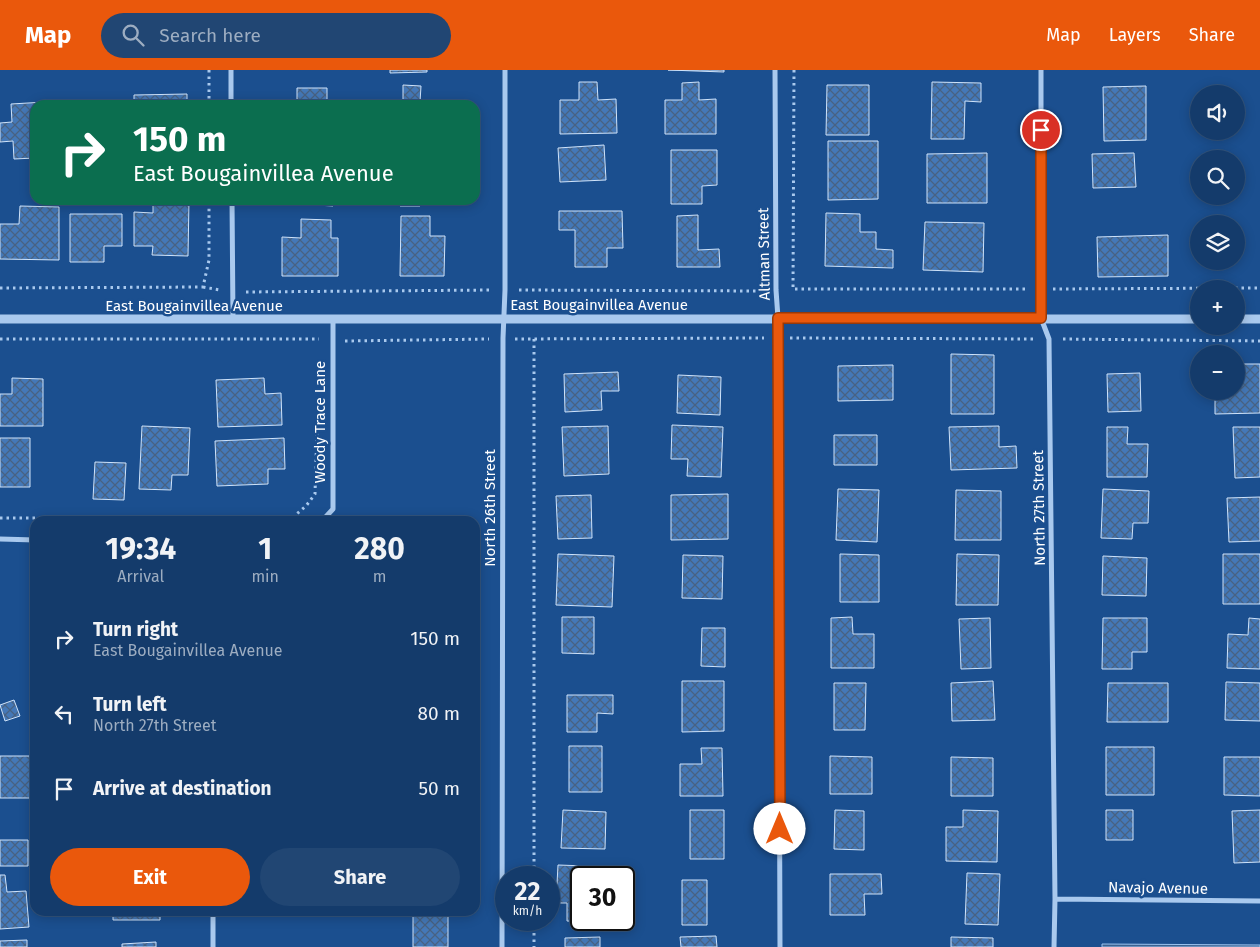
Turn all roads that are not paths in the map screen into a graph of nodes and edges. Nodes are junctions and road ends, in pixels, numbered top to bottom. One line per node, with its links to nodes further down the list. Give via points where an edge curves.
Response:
1 (231, 70): 5 (street)
2 (505, 70): 15 (street, North 26th Street)
3 (776, 70): 8 (street, Altman Street)
4 (1041, 70): 9 (street, North 27th Street)
5 (231, 100)
6 (232, 205): 13 (street)
7 (0, 318): 13 (street, East Bougainvillea Avenue)
8 (778, 318): 9 (street, East Bougainvillea Avenue); 15 (street, East Bougainvillea Avenue); 24 (street, Altman Street)
9 (1041, 318): 10 (street, East Bougainvillea Avenue); 19 (street, North 27th Street, via 1049,339)
10 (1190, 319)
11 (1245, 319): 12 (street)
12 (1260, 319)
13 (233, 320): 14 (street, East Bougainvillea Avenue)
14 (333, 320): 15 (street, East Bougainvillea Avenue); 16 (street, Woody Trace Lane, via 333,509)
15 (503, 320): 23 (street, North 26th Street)
16 (327, 516)
17 (0, 540): 18 (street)
18 (30, 540)
19 (1055, 899): 20 (street, Navajo Avenue); 25 (street, North 27th Street)
20 (1260, 901)
21 (213, 916): 22 (street)
22 (213, 947)
23 (502, 947)
24 (780, 947)
25 (1054, 947)

